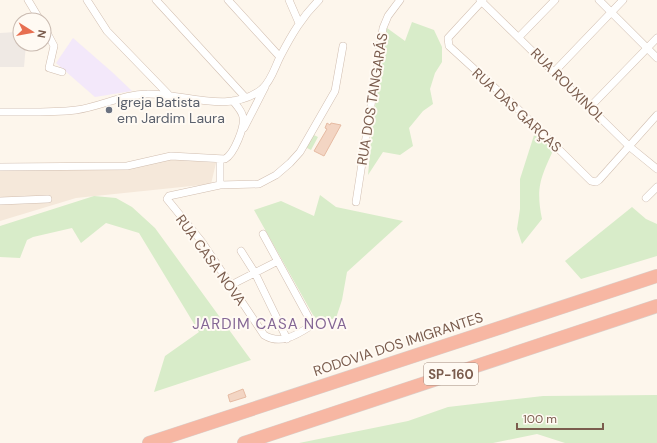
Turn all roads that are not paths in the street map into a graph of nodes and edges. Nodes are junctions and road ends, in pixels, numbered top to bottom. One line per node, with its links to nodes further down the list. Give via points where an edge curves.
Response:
1 (28, 0): 12 (street)
2 (87, 0): 25 (street, via 107,31)
3 (156, 0): 26 (street)
4 (228, 0): 20 (street)
5 (289, 0): 14 (street)
6 (319, 0): 14 (street)
7 (400, 0): 41 (street, RUA DOS TANGARÁS, via 383,28)
8 (482, 0): 15 (street, RUA ROUXINOL); 32 (street, RUA DAS GARÇAS, via 448,38 448,46 592,181 599,180)
9 (555, 0): 15 (street)
10 (599, 0): 13 (street)
11 (624, 0): 13 (street)
12 (35, 12)
13 (611, 12): 19 (street); 23 (street)
14 (299, 23): 20 (street)
15 (519, 37): 23 (street, RUA ROUXINOL)
16 (657, 38): 19 (street)
17 (52, 42): 22 (street, via 54,46 49,68)
18 (343, 46): 36 (street, via 335,90 300,152 276,175 259,184)
19 (648, 48): 21 (street); 28 (street)
20 (280, 56): 24 (street)
21 (657, 58)
22 (62, 72)
23 (554, 72): 28 (street, RUA ROUXINOL)
24 (268, 82): 26 (street, via 261,90); 31 (street)
25 (168, 94): 27 (street); 29 (street, via 132,95 76,110)
26 (246, 97): 27 (street)
27 (234, 101): 31 (street, via 243,116)
28 (590, 107): 32 (street, RUA ROUXINOL)
29 (0, 112)
30 (657, 115): 32 (street)
31 (240, 135): 33 (street, via 231,153)
32 (630, 147): 35 (street, RUA ROUXINOL)
33 (222, 160): 34 (street, via 171,156 127,166); 36 (street)
34 (0, 166)
35 (657, 169)
36 (220, 185): 47 (street, RUA CASA NOVA, via 169,196 167,199 202,242)
37 (657, 187): 38 (street)
38 (646, 198)
39 (48, 199): 40 (street)
40 (0, 201)
41 (356, 202)
42 (262, 234): 44 (street)
43 (241, 251): 45 (street)
44 (278, 261): 45 (street); 49 (street, via 311,322 309,328)
45 (255, 273): 47 (street); 49 (street)
46 (657, 276): 50 (highway, RODOVIA DOS IMIGRANTES / SP-160)
47 (231, 285): 49 (street, RUA CASA NOVA, via 264,335)
48 (657, 306): 51 (highway, SP-160)
49 (287, 339)
50 (149, 443)
51 (244, 443)

